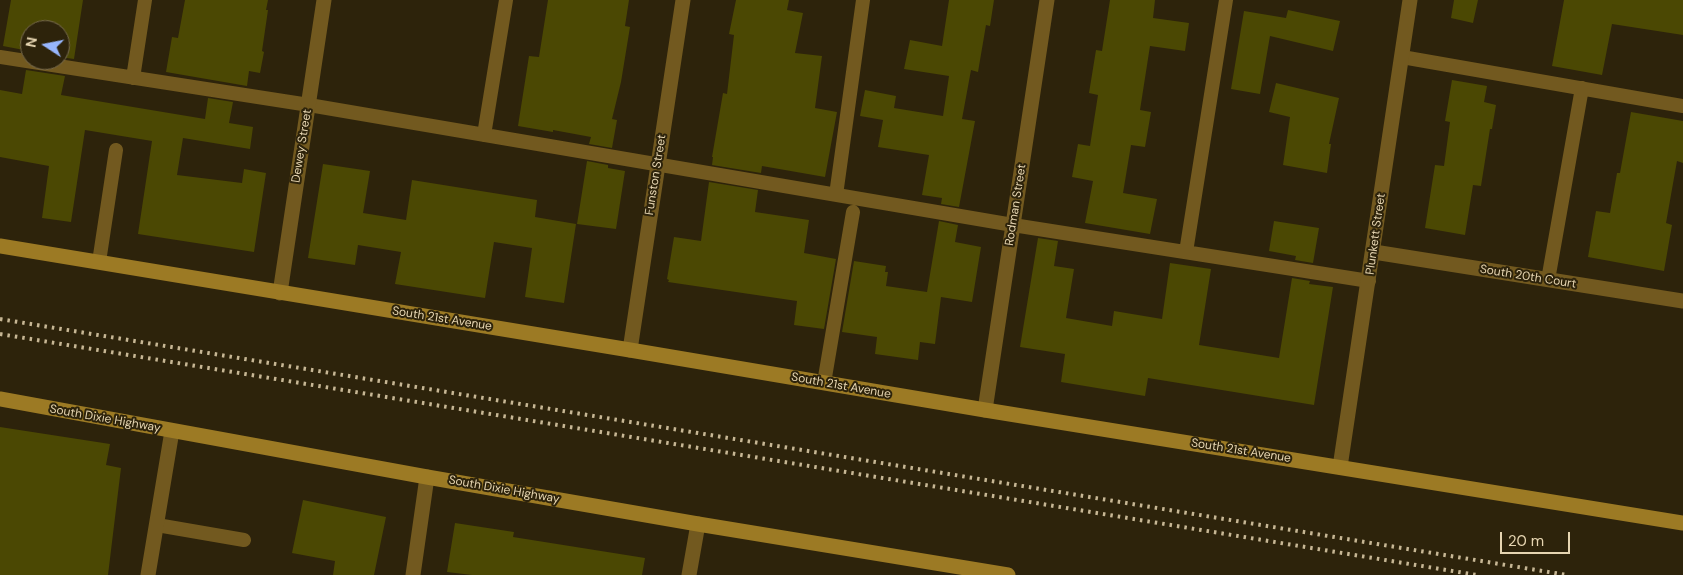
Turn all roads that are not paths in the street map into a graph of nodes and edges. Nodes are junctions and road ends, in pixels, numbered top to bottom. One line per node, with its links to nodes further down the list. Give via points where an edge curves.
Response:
1 (145, 0): 11 (lane)
2 (324, 0): 13 (street, Dewey Street)
3 (506, 0): 15 (lane)
4 (683, 0): 17 (street, Funston Street)
5 (864, 0): 18 (lane)
6 (1047, 0): 20 (street, Rodman Street)
7 (1226, 0): 22 (lane)
8 (1410, 0): 10 (street, Plunkett Street)
9 (0, 57): 11 (lane)
10 (1402, 57): 12 (lane); 23 (street, Plunkett Street)
11 (133, 78): 13 (lane)
12 (1582, 88): 14 (lane); 25 (lane)
13 (309, 105): 15 (lane); 27 (street, Dewey Street)
14 (1683, 106)
15 (484, 135): 17 (lane)
16 (116, 150): 24 (lane)
17 (658, 165): 18 (lane); 29 (street, Funston Street)
18 (836, 195): 20 (lane)
19 (853, 212): 30 (lane)
20 (1013, 225): 22 (lane); 32 (street, Rodman Street)
21 (0, 246): 24 (main road, South 21st Avenue)
22 (1186, 252): 26 (lane)
23 (1374, 252): 25 (street, South 20th Court); 26 (street, Plunkett Street)
24 (99, 262): 27 (main road, South 21st Avenue)
25 (1548, 280): 28 (street, South 20th Court)
26 (1369, 281): 34 (street, Plunkett Street)
27 (280, 293): 29 (main road, South 21st Avenue)
28 (1683, 301)
29 (630, 350): 30 (main road, South 21st Avenue)
30 (824, 383): 32 (main road, South 21st Avenue)
31 (0, 400): 33 (main road, South Dixie Highway)
32 (985, 410): 34 (main road, South 21st Avenue)
33 (172, 431): 35 (main road, South Dixie Highway); 38 (street)
34 (1340, 467): 36 (main road, South 21st Avenue)
35 (427, 477): 37 (main road, South Dixie Highway); 42 (street)
36 (1683, 523)
37 (698, 524): 40 (main road, South Dixie Highway); 43 (street)
38 (157, 525): 39 (lane); 41 (street)
39 (244, 540)
40 (949, 570): 44 (main road, South Dixie Highway)
41 (148, 575)
42 (413, 575)
43 (689, 575)
44 (1008, 575)

